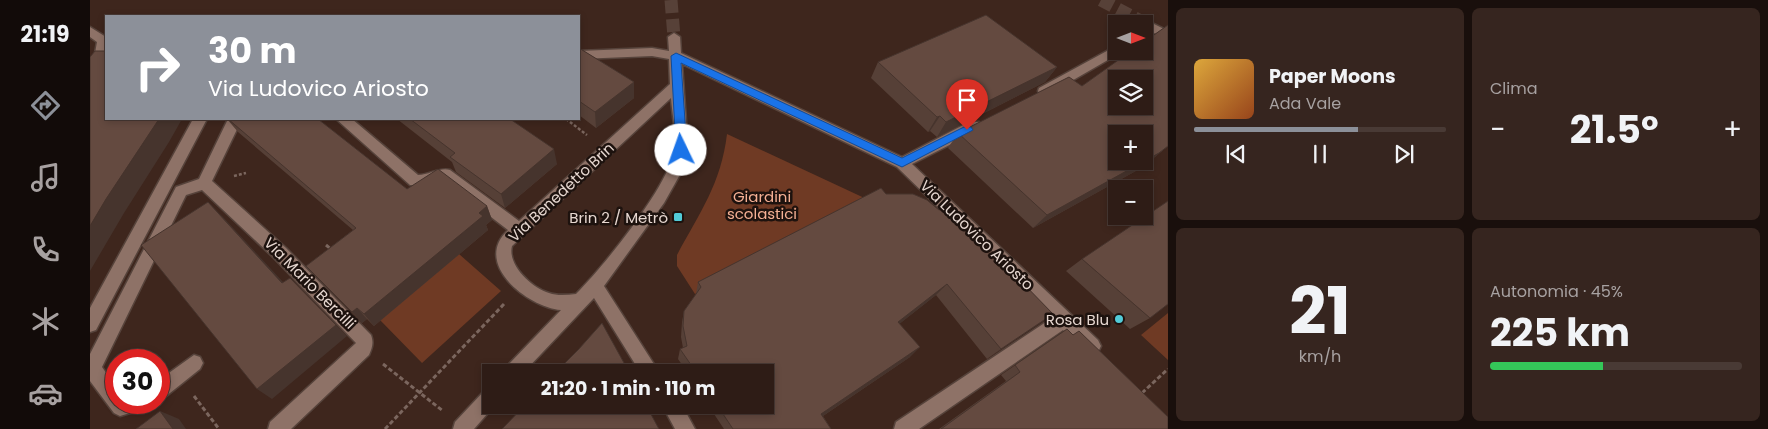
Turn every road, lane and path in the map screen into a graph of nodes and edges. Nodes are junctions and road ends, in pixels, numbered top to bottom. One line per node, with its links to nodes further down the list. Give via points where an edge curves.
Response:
1 (1153, 30): 3 (street)
2 (90, 31): 8 (street, via 103,41 100,59)
3 (1168, 36)
4 (674, 37): 7 (street)
5 (1108, 54): 11 (street, via 1061,76)
6 (580, 55): 7 (street, Via Ludovico Ariosto, via 652,52)
7 (676, 56): 10 (street); 18 (street, Via Ludovico Ariosto)
8 (105, 59): 9 (street)
9 (90, 71)
10 (678, 84): 22 (street, Via Benedetto Brin); 25 (street, via 681,150 675,171 659,199)
11 (1032, 97)
12 (988, 119): 18 (street)
13 (199, 120): 20 (street)
14 (235, 120): 19 (street)
15 (344, 120): 22 (street, via 415,181 428,181 440,175 449,177)
16 (567, 120): 17 (path)
17 (595, 140)
18 (902, 163): 27 (street, Via Ludovico Ariosto)
19 (204, 183): 21 (street); 24 (street, Via Mario Bercilli)
20 (161, 192): 21 (street); 28 (street)
21 (181, 192): 34 (street)
22 (519, 230): 26 (street, Via Benedetto Brin, via 502,249 513,275 536,296 546,300)
23 (329, 248): 24 (street)
24 (303, 275): 44 (street, Via Mario Bercilli, via 365,341 363,349)
25 (594, 286): 26 (street); 32 (street)
26 (581, 301): 31 (street)
27 (1063, 320): 29 (street, Via Ludovico Ariosto); 48 (street)
28 (90, 324)
29 (1099, 353)
30 (194, 363): 35 (street)
31 (521, 364)
32 (645, 364)
33 (1168, 369): 40 (path)
34 (91, 370): 38 (street); 39 (street)
35 (179, 376): 37 (street); 43 (path)
36 (403, 380): 45 (path, via 419,393)
37 (170, 383)
38 (90, 387)
39 (105, 388)
40 (1142, 393)
41 (482, 406): 46 (street)
42 (677, 414): 47 (street)
43 (219, 429)
44 (277, 429)
45 (385, 429)
46 (462, 429)
47 (686, 429)
48 (903, 429)

